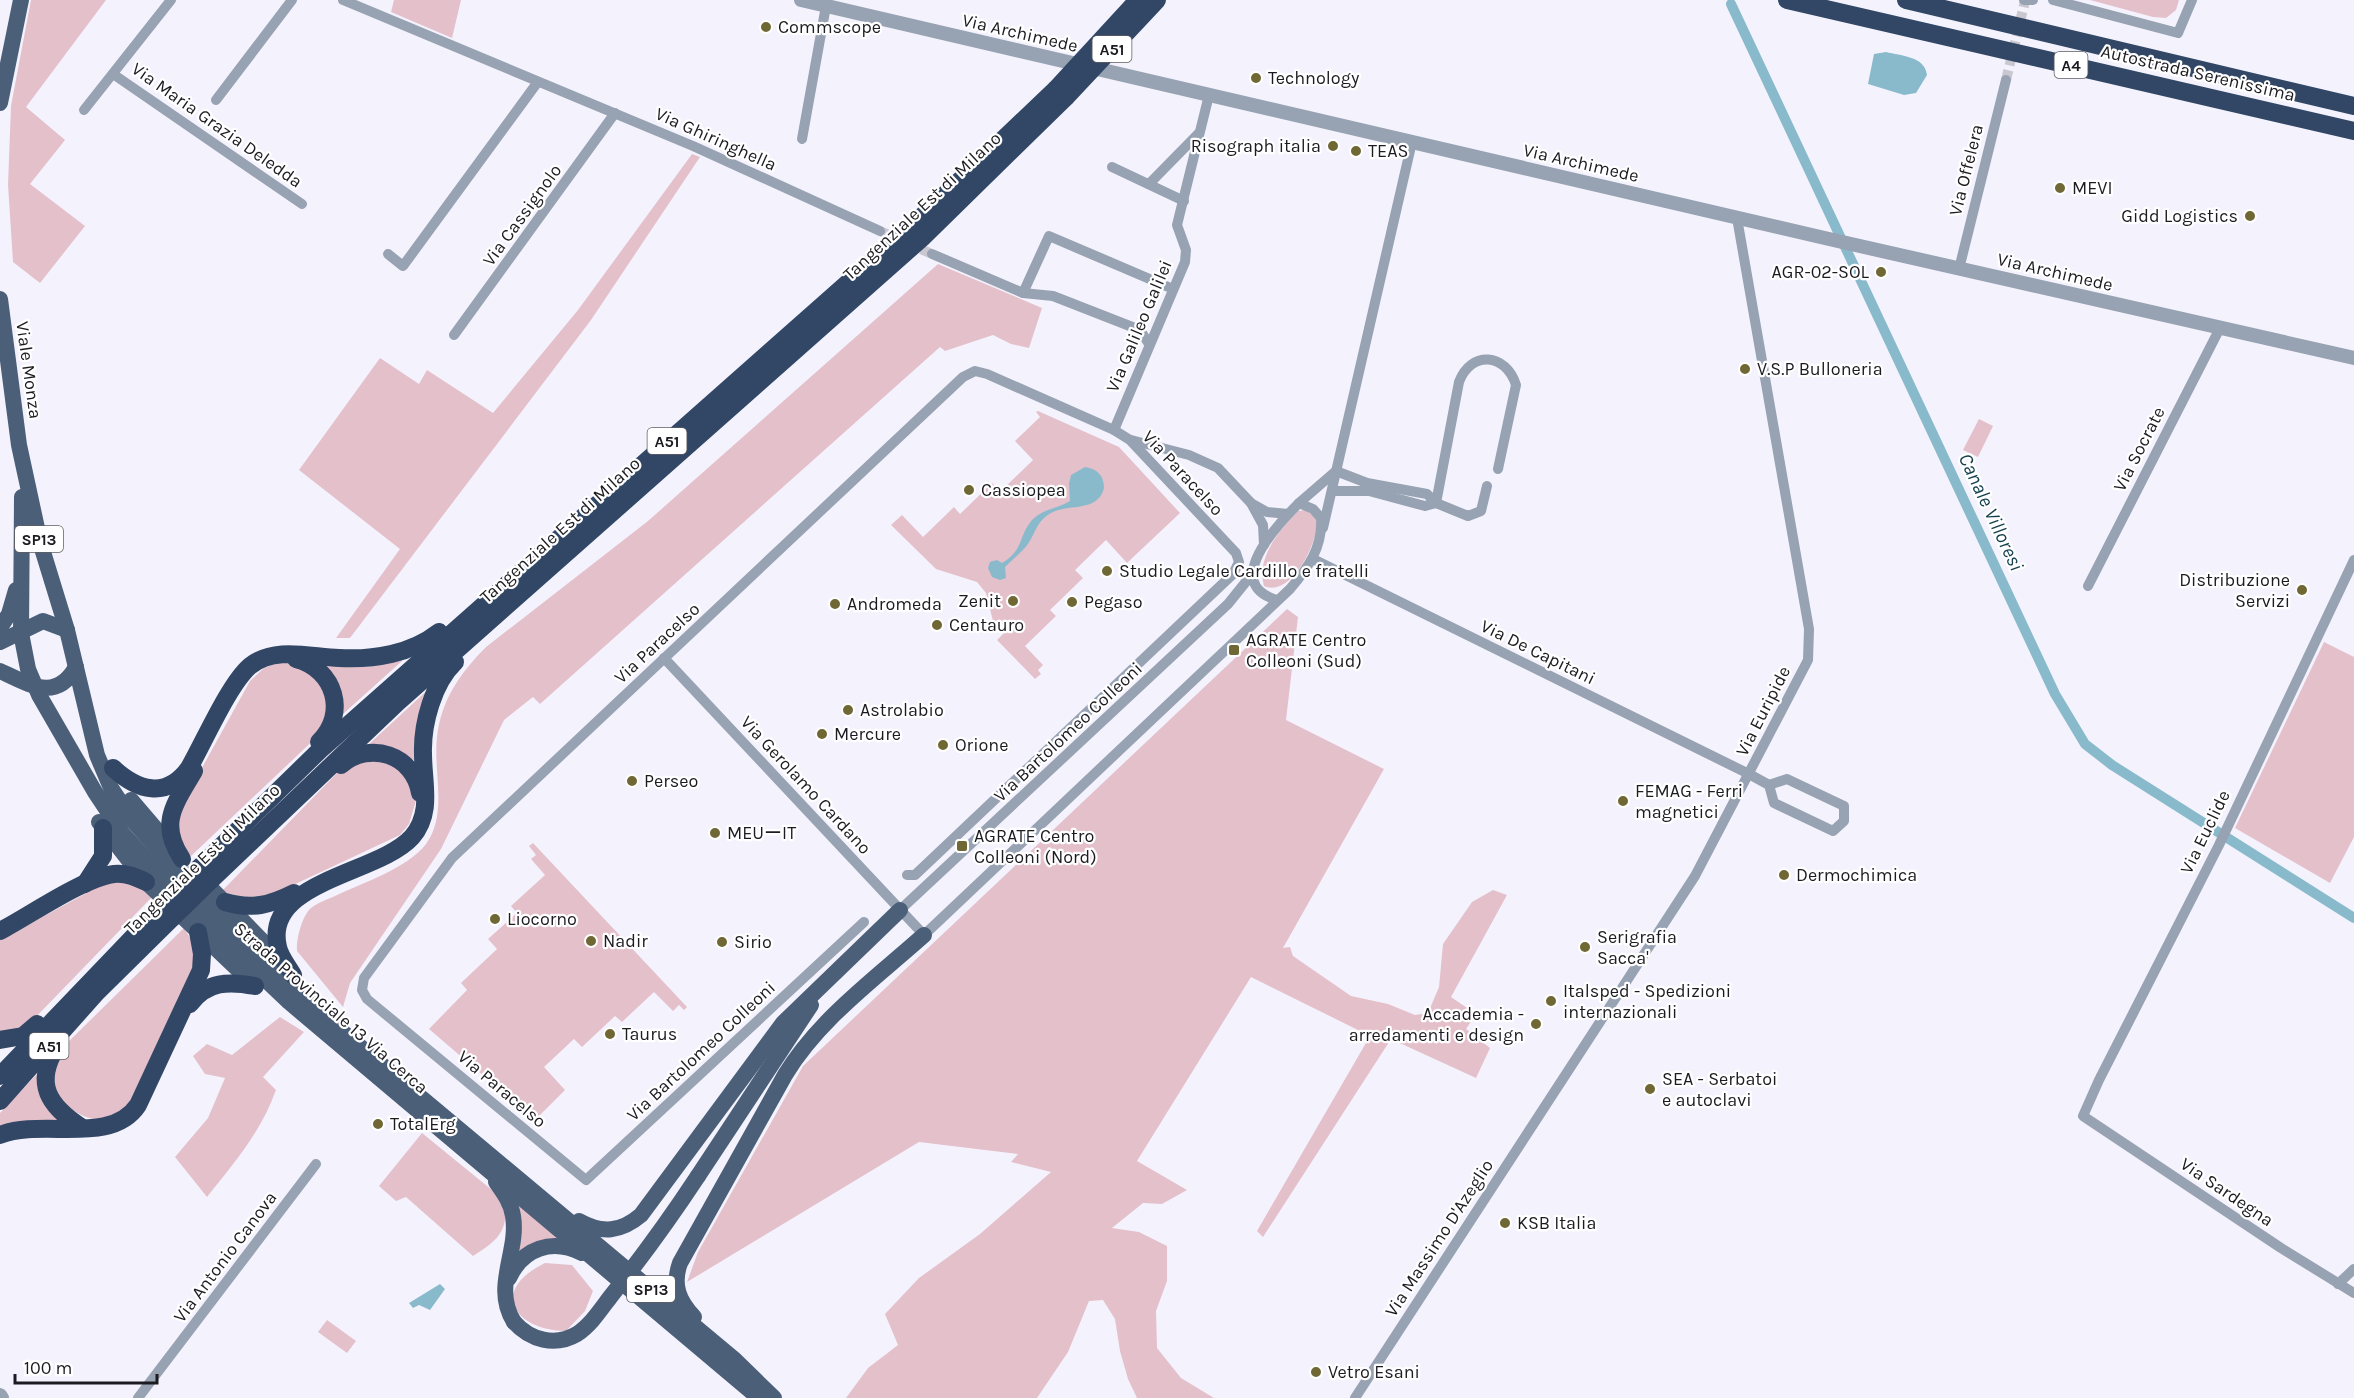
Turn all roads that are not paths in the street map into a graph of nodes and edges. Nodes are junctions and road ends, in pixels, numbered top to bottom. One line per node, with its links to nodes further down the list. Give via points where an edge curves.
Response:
1 (21, 0): 21 (main road)
2 (171, 0): 15 (street, Via Maria Grazia Deledda)
3 (292, 0): 20 (street)
4 (343, 0): 17 (street, Via Ghiringhella)
5 (801, 0): 14 (street, Via Archimede)
6 (1138, 0): 18 (highway, Tangenziale Est di Milano / A51, bridge)
7 (1157, 0): 18 (highway, Tangenziale Est di Milano / A51, bridge)
8 (1787, 0): 25 (highway, Autostrada Serenissima / A4)
9 (1906, 0): 22 (highway, Autostrada Serenissima / A4)
10 (2024, 0): 11 (street)
11 (2033, 0)
12 (2053, 0): 13 (street, via 2178,33)
13 (2192, 0)
14 (826, 6): 19 (street, Via Archimede); 27 (street)
15 (113, 74): 23 (street, Via Maria Grazia Deledda); 32 (street, Via Maria Grazia Deledda)
16 (2006, 80): 37 (street, Via Offelera)
17 (537, 82): 24 (street, Via Ghiringhella); 35 (street, via 403,266)
18 (1061, 93): 65 (highway, Tangenziale Est di Milano / A51)
19 (1209, 95): 26 (street, Via Galileo Galilei); 28 (street, Via Archimede)
20 (216, 100)
21 (0, 103)
22 (2354, 106)
23 (84, 110)
24 (615, 113): 34 (street, Via Ghiringhella); 42 (street, Via Cassignolo)
25 (2354, 131)
26 (1200, 132): 30 (street); 31 (street, Via Galileo Galilei)
27 (802, 140)
28 (1412, 142): 33 (street, Via Archimede); 49 (street)
29 (1112, 167): 30 (street)
30 (1149, 184): 31 (street)
31 (1184, 201): 38 (street, Via Galileo Galilei, via 1177,225 1186,250 1185,262)
32 (302, 204)
33 (1737, 218): 37 (street, Via Archimede); 77 (street, Via Euripide, via 1809,629 1808,660)
34 (880, 231)
35 (388, 254)
36 (932, 254): 39 (street)
37 (1959, 269): 41 (street, Via Archimede)
38 (1173, 289): 39 (street, via 1049,236); 43 (street, Via Galileo Galilei)
39 (1023, 293): 43 (street, via 1053,296 1111,318 1140,330)
40 (0, 299): 47 (main road, Viale Monza / SP13)
41 (2220, 328): 44 (street, Via Archimede); 64 (street, Via Socrate)
42 (454, 336)
43 (1149, 344): 45 (street, Via Galileo Galilei)
44 (2354, 358)
45 (1114, 430): 46 (street, Via Paracelso); 71 (street, Via Paracelso, via 987,374 975,371 963,377)
46 (1130, 440): 53 (street, via 1202,459 1218,468); 62 (street, Via Paracelso, via 1236,553)
47 (19, 445): 52 (main road, Strada Provinciale 13 Via Cerca / SP13); 59 (main road, Strada Provinciale 13 Via Cerca / SP13)
48 (1498, 469): 55 (street, via 1516,384 1507,368 1480,359 1463,371 1459,382)
49 (1336, 471): 51 (street); 54 (street, Via Bartolomeo Colleoni); 55 (street, via 1367,483 1427,494)
50 (1487, 486): 55 (street, via 1481,511 1468,516)
51 (1334, 491): 55 (street, via 1368,491 1425,506); 57 (street)
52 (30, 499): 68 (main road, Strada Provinciale 13 Via Cerca / SP13); 76 (main road, via 78,633 102,739)
53 (1251, 503): 56 (street, via 1267,512); 58 (street, via 1263,525)
54 (1299, 503): 56 (street, Via Bartolomeo Colleoni); 57 (street, via 1321,518)
55 (1436, 503)
56 (1288, 514): 58 (street, Via Bartolomeo Colleoni)
57 (1322, 531): 60 (street)
58 (1264, 545): 63 (street, Via Bartolomeo Colleoni)
59 (22, 547): 67 (main road, via 12,605); 69 (main road, Strada Provinciale 13 Via Cerca / SP13)
60 (1313, 559): 66 (street); 77 (street, Via De Capitani)
61 (2354, 560): 108 (street, Via Euclide, via 2219,845)
62 (1239, 562): 84 (street, Via Bartolomeo Colleoni, via 1233,574 915,875)
63 (1253, 573): 66 (street, via 1257,590); 88 (street, Via Bartolomeo Colleoni, via 1228,604)
64 (2088, 586)
65 (508, 594): 76 (highway, via 480,598 429,639 393,654 354,658 279,654 258,661 238,681 186,773 168,785 152,788 136,786); 78 (highway, Tangenziale Est di Milano / A51); 80 (highway, Tangenziale Est di Milano / A51, via 320,750); 94 (highway, via 481,638 448,669 437,690 423,741 425,810 412,837 395,850 300,896 281,913 277,945)
66 (1277, 600): 93 (street)
67 (0, 628)
68 (67, 630): 69 (main road, via 45,621); 72 (main road, Strada Provinciale 13 Via Cerca / SP13)
69 (21, 633): 70 (main road); 74 (main road, Strada Provinciale 13 Via Cerca / SP13)
70 (0, 642)
71 (664, 658): 88 (street, Via Gerolamo Cardano); 113 (street, Via Paracelso, via 452,858 364,978 362,990 367,999)
72 (76, 667): 74 (main road, via 61,685); 103 (main road, Strada Provinciale 13 Via Cerca / SP13, via 100,764 117,799 137,827 210,907 321,1014)
73 (0, 671): 74 (main road)
74 (34, 685): 75 (main road, Strada Provinciale 13 Via Cerca / SP13)
75 (67, 742): 81 (main road, via 76,780); 102 (main road, Strada Provinciale 13 Via Cerca / SP13, via 105,809 134,848 235,952)
76 (113, 768): 82 (main road, via 138,810)
77 (1749, 774): 79 (street, Via De Capitani); 106 (street, Via Euripide, via 1695,876)
78 (314, 779): 83 (highway, Tangenziale Est di Milano / A51); 87 (highway, via 331,774 357,754 387,754 415,776 420,792 418,816 398,842 280,900 248,908)
79 (1769, 785): 79 (street, via 1774,803 1833,831 1844,821 1844,806 1787,779)
80 (278, 791): 82 (highway, via 285,774 326,735 335,713 333,693 325,676 315,666 296,659 264,664 243,683 172,811 171,837); 83 (highway, Tangenziale Est di Milano / A51)
81 (103, 828): 85 (main road); 86 (highway, via 103,856)
82 (182, 859): 87 (main road)
83 (205, 874): 89 (highway, Tangenziale Est di Milano / A51, bridge)
84 (907, 875)
85 (146, 882): 86 (highway, via 133,875 117,874); 92 (main road)
86 (84, 885): 91 (highway)
87 (225, 902): 94 (main road)
88 (900, 910): 93 (street, Via Gerolamo Cardano); 95 (main road)
89 (166, 913): 97 (highway, Tangenziale Est di Milano / A51); 98 (highway, Tangenziale Est di Milano / A51)
90 (864, 922): 113 (street, Via Bartolomeo Colleoni)
91 (0, 932)
92 (198, 932): 96 (main road); 100 (highway, via 202,966)
93 (924, 935): 99 (main road)
94 (293, 975): 103 (main road)
95 (828, 980): 105 (main road); 114 (main road, via 774,1034 633,1222 616,1229 595,1229)
96 (255, 986): 100 (highway, via 227,982 210,986 196,996); 102 (main road)
97 (78, 992): 101 (highway, via 63,999 23,1036); 104 (highway, Tangenziale Est di Milano / A51)
98 (97, 992): 107 (highway, Tangenziale Est di Milano / A51); 109 (highway, via 60,1041 46,1070 46,1087 52,1103)
99 (840, 1009): 105 (main road, via 807,1031); 120 (main road, via 790,1067 678,1269 676,1284 684,1304)
100 (182, 1015): 109 (highway, via 129,1116 110,1126)
101 (0, 1040)
102 (343, 1048): 112 (main road, Strada Provinciale 13 Via Cerca / SP13)
103 (373, 1056): 114 (main road, Strada Provinciale 13 Via Cerca / SP13)
104 (0, 1076)
105 (762, 1079): 118 (main road, bridge, via 643,1256 580,1332 560,1340 541,1340 525,1332 506,1306)
106 (1549, 1096): 124 (street, Via Massimo D'Azeglio)
107 (0, 1101)
108 (2083, 1116): 117 (street, Via Sardegna)
109 (81, 1127): 110 (highway, via 23,1129)
110 (0, 1135)
111 (316, 1164): 121 (street, Via Antonio Canova)
112 (483, 1165): 115 (main road, Strada Provinciale 13 Via Cerca / SP13); 118 (main road, via 507,1197 514,1217)
113 (586, 1180)
114 (546, 1199): 120 (main road, Strada Provinciale 13 Via Cerca / SP13)
115 (605, 1267): 118 (main road, via 571,1248 539,1248 517,1264); 122 (main road, Strada Provinciale 13 Via Cerca / SP13)
116 (2354, 1269): 117 (street)
117 (2338, 1284): 119 (street, Via Sardegna)
118 (505, 1290)
119 (2354, 1293)
120 (756, 1379): 123 (main road, Strada Provinciale 13 Via Cerca / SP13)
121 (138, 1398)
122 (759, 1398)
123 (774, 1398)
124 (1355, 1398)

